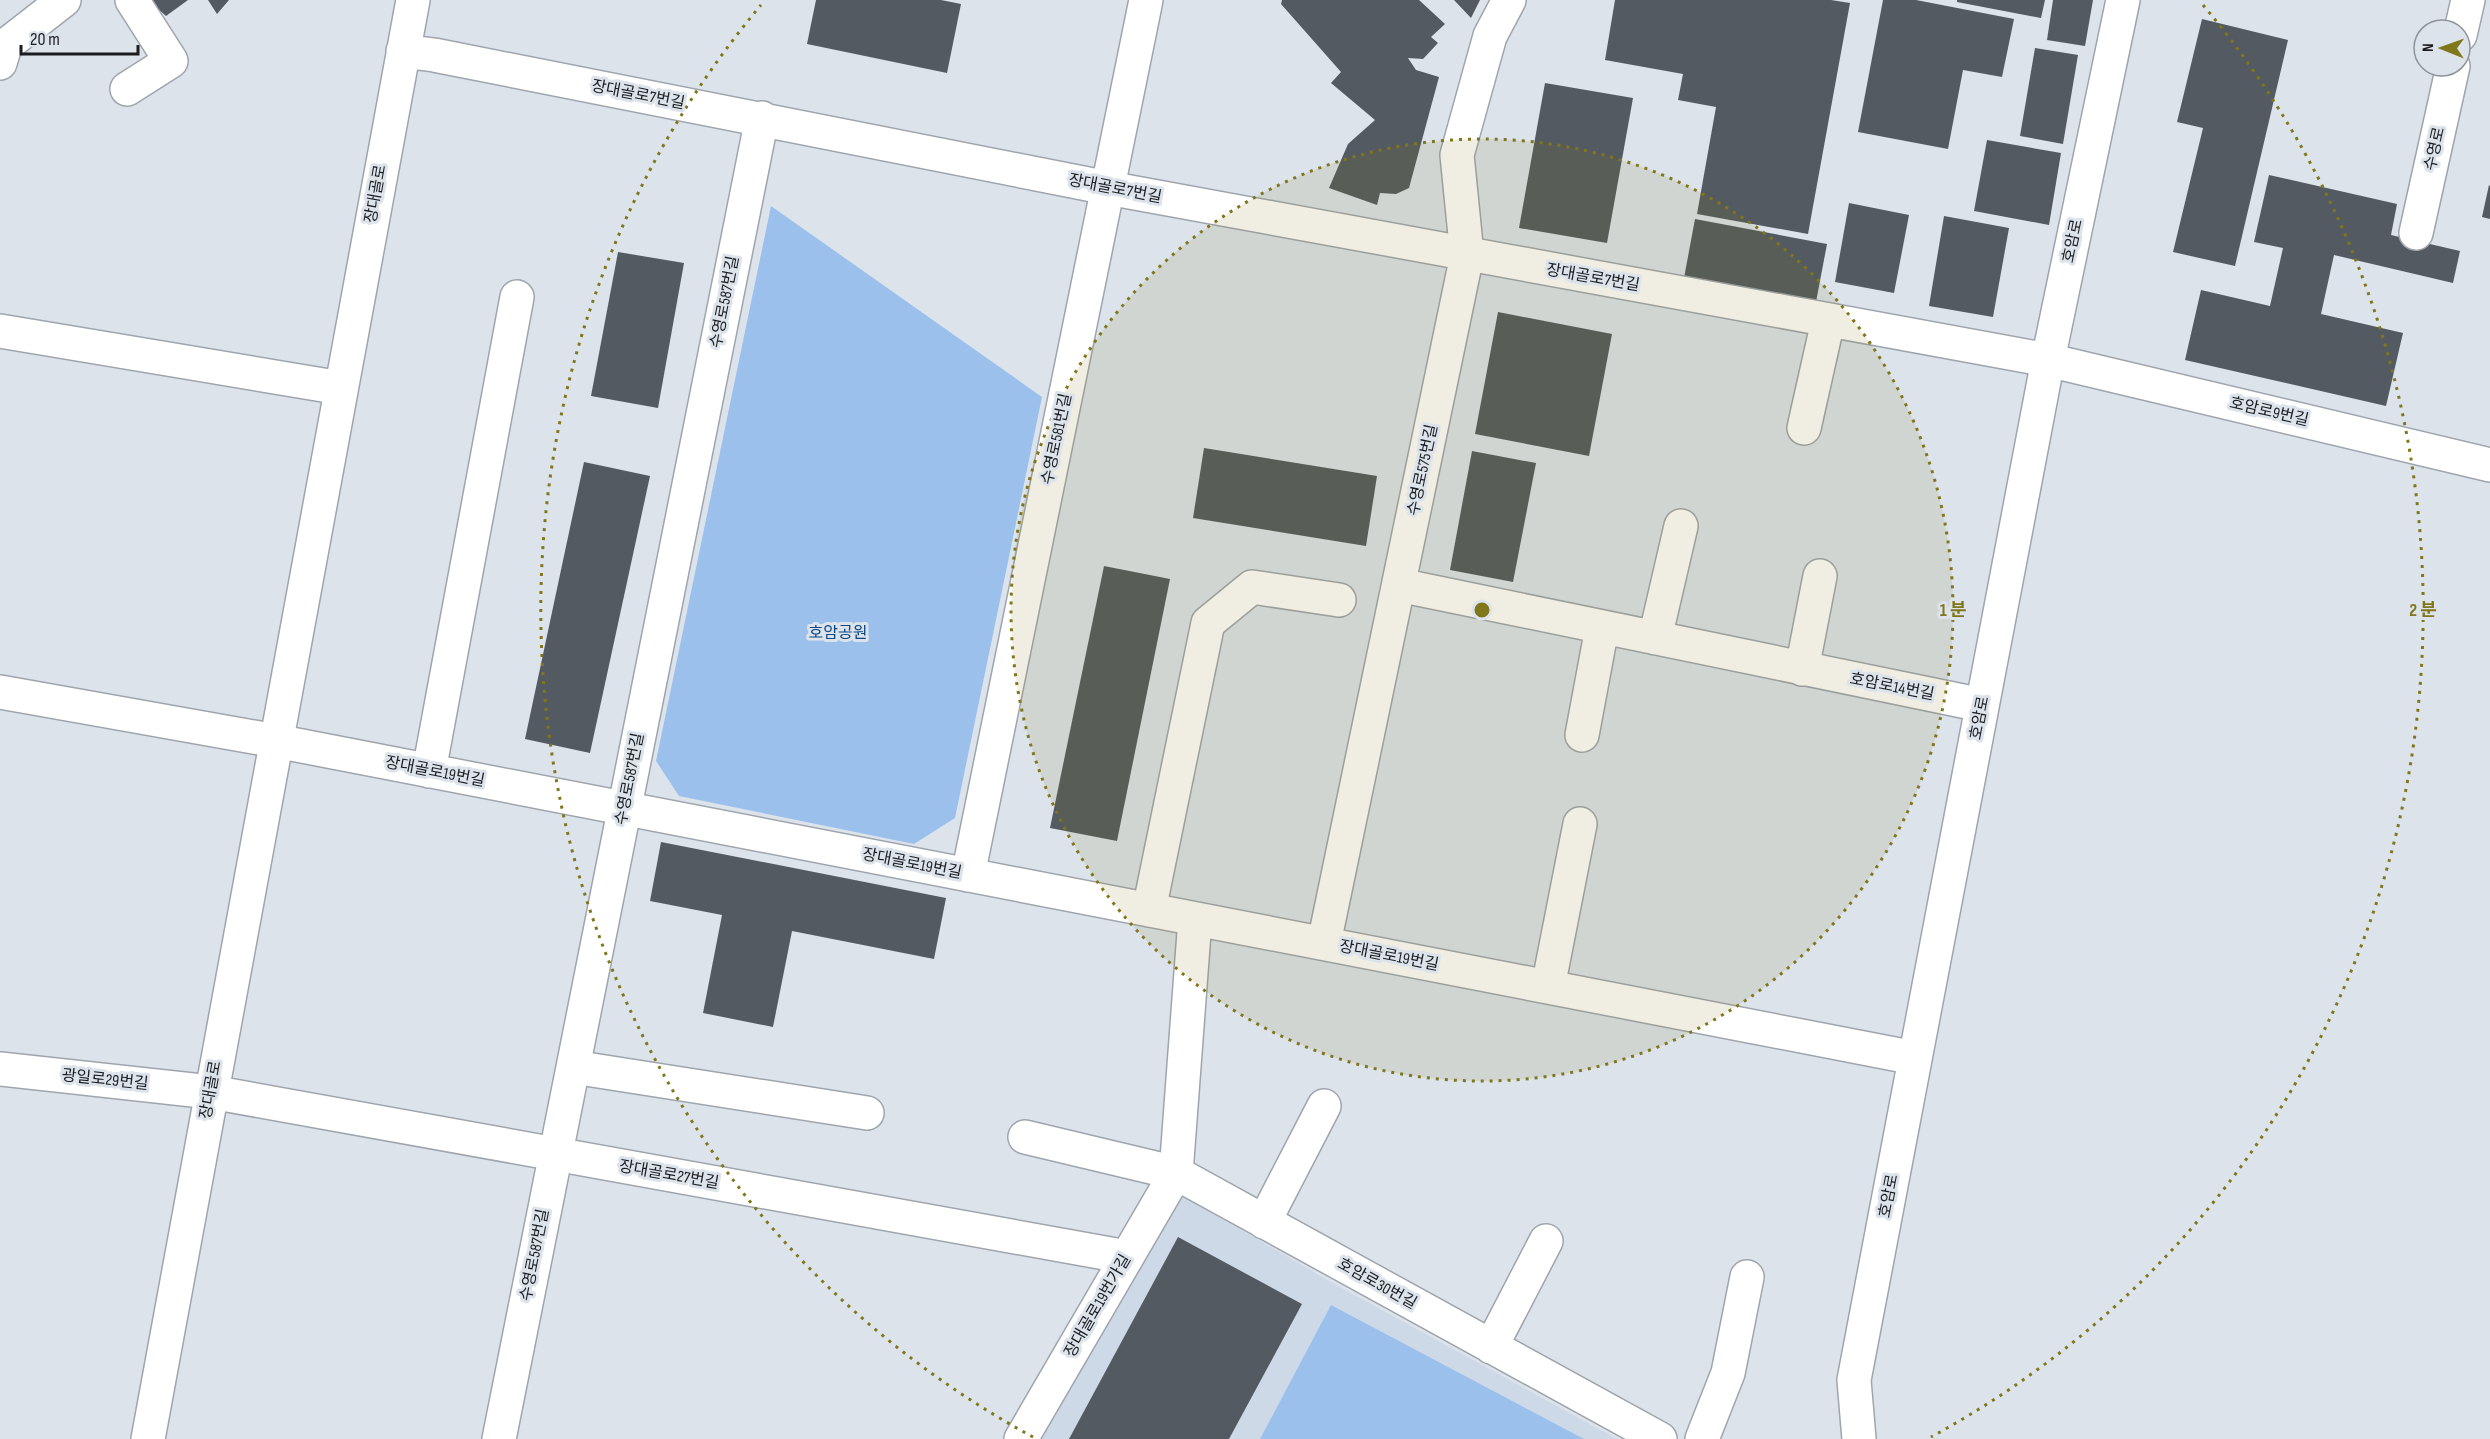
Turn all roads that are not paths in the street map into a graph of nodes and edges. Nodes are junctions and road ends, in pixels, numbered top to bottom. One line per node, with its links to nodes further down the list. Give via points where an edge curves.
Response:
1 (64, 0): 9 (street)
2 (132, 0): 12 (street, via 171,61)
3 (413, 0): 10 (street, 장대골로)
4 (1509, 0): 16 (street, 수영로575번길, via 1490,36 1457,155)
5 (2123, 0): 20 (street, 호암로)
6 (2468, 0): 8 (street)
7 (1142, 1): 14 (street, 수영로581번길)
8 (2464, 18)
9 (2, 46)
10 (403, 51): 13 (street, 장대골로7번길); 21 (street, 장대골로)
11 (2450, 78): 15 (street, 수영로)
12 (127, 89)
13 (762, 118): 14 (street, 장대골로7번길); 36 (street, 수영로587번길)
14 (1108, 188): 16 (street, 장대골로7번길); 38 (street, 수영로581번길)
15 (2416, 232)
16 (1467, 255): 18 (street, 장대골로7번길); 26 (street, 수영로575번길)
17 (517, 297): 35 (street)
18 (1828, 321): 20 (street, 장대골로7번길); 22 (street)
19 (0, 332): 21 (street)
20 (2048, 360): 23 (street, 호암로9번길); 32 (street, 호암로)
21 (341, 388): 34 (street, 장대골로)
22 (1804, 428)
23 (2490, 465)
24 (1681, 526): 29 (street)
25 (1820, 576): 30 (street)
26 (1399, 585): 28 (street, 호암로14번길); 41 (street, 수영로575번길)
27 (1339, 600): 39 (street, via 1252,587 1208,622)
28 (1602, 628): 29 (street, 호암로14번길); 33 (street)
29 (1654, 638): 30 (street, 호암로14번길)
30 (1802, 669): 32 (street, 호암로14번길)
31 (0, 692): 34 (street)
32 (1982, 705): 43 (street, 호암로)
33 (1582, 735)
34 (276, 741): 35 (street, 장대골로19번길); 46 (street, 장대골로)
35 (429, 771): 36 (street, 장대골로19번길)
36 (624, 808): 38 (street, 장대골로19번길); 44 (street, 수영로587번길)
37 (1580, 824): 42 (street)
38 (968, 875): 39 (street, 장대골로19번길)
39 (1149, 910): 40 (street, 장대골로19번길)
40 (1196, 919): 41 (street, 장대골로19번길); 51 (street, 장대골로19번가길)
41 (1324, 944): 42 (street, 장대골로19번길)
42 (1548, 987): 43 (street, 장대골로19번길)
43 (1916, 1058): 62 (street, 호암로, via 1854,1380)
44 (573, 1067): 48 (street); 50 (street, 수영로587번길)
45 (0, 1069): 46 (street, 광일로29번길)
46 (211, 1092): 50 (street, 장대골로27번길); 57 (street, 장대골로)
47 (1324, 1106): 52 (street)
48 (867, 1113)
49 (1025, 1137): 51 (street)
50 (555, 1154): 54 (street, 장대골로27번길); 58 (street, 수영로587번길)
51 (1176, 1173): 52 (street, 호암로30번길); 54 (street, 장대골로19번가길)
52 (1264, 1222): 56 (street, 호암로30번길)
53 (1546, 1241): 56 (street)
54 (1127, 1257): 59 (street, 장대골로19번가길)
55 (1746, 1277): 61 (street, via 1728,1373)
56 (1491, 1347): 60 (street, 호암로30번길)
57 (148, 1439)
58 (498, 1439)
59 (1021, 1439)
60 (1660, 1439)
61 (1702, 1439)
62 (1859, 1439)

